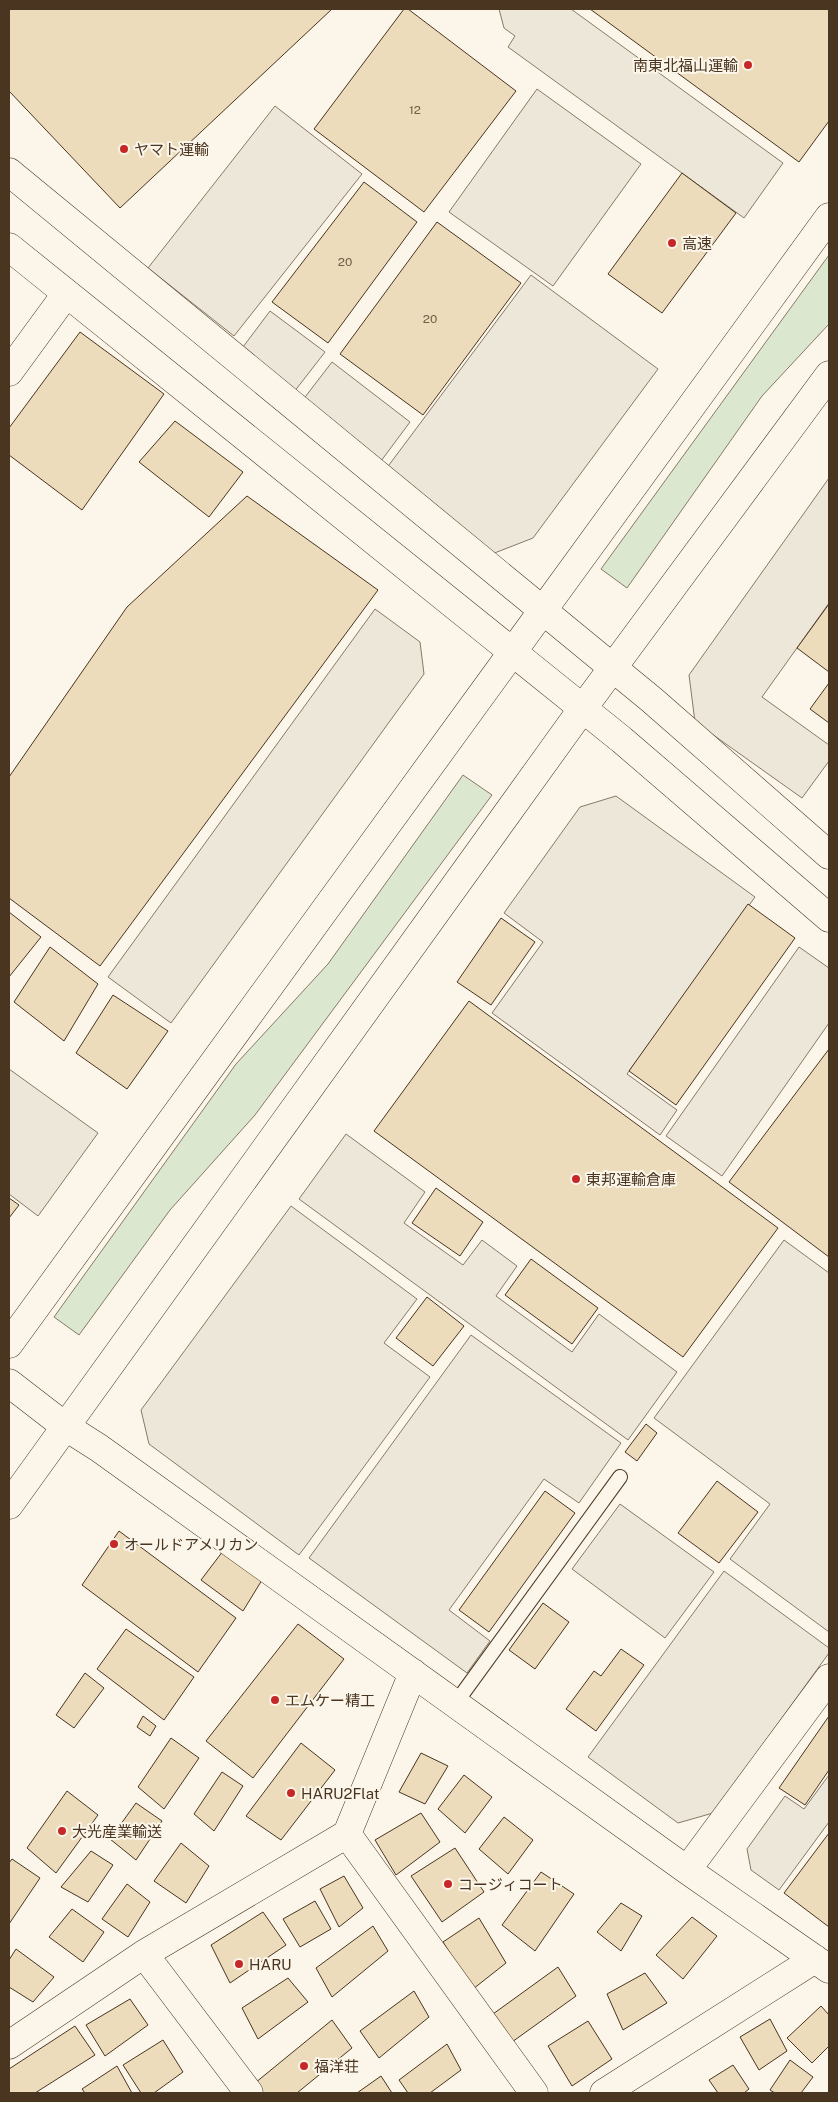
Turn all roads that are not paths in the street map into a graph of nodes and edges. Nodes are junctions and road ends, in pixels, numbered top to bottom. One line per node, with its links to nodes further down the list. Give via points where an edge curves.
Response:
1 (9, 172): 7 (street)
2 (829, 217): 7 (street)
3 (9, 247): 4 (street)
4 (66, 294): 5 (street); 8 (street)
5 (9, 372)
6 (829, 375): 9 (street)
7 (542, 611): 8 (street); 9 (street)
8 (512, 651): 10 (street); 13 (street)
9 (613, 668): 10 (street); 11 (street)
10 (583, 708): 12 (street); 15 (street)
11 (829, 854)
12 (829, 918)
13 (9, 1344)
14 (9, 1383): 15 (street)
15 (66, 1427): 17 (street); 18 (street)
16 (620, 1477): 20 (lane)
17 (9, 1505)
18 (413, 1674): 20 (street); 21 (street)
19 (829, 1678): 22 (street)
20 (455, 1704): 22 (street)
21 (347, 1834): 23 (street); 27 (street)
22 (687, 1870): 24 (street)
23 (144, 1954): 25 (street); 26 (street)
24 (822, 1964): 28 (street)
25 (9, 2045)
26 (249, 2093)
27 (534, 2093)
28 (604, 2093)

